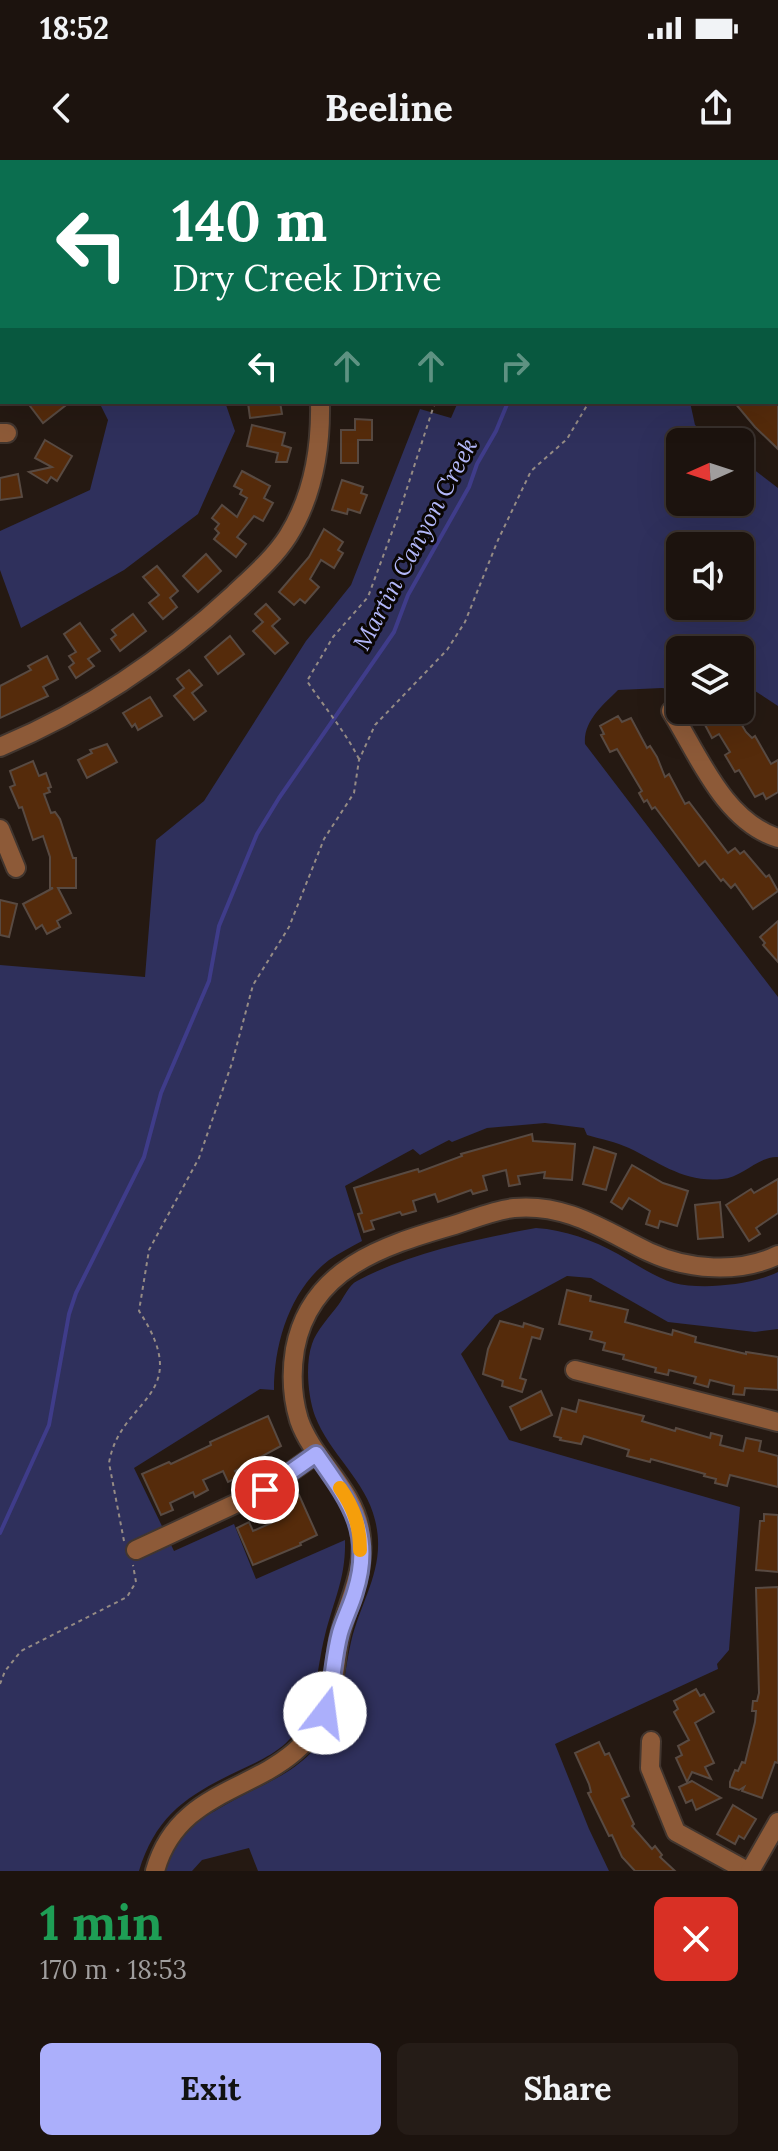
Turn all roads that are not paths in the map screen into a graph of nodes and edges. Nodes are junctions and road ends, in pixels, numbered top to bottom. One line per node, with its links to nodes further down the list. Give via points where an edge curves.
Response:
1 (320, 404): 3 (street, via 321,439 312,479 288,537 262,567 198,627 139,671)
2 (679, 724): 5 (street, via 725,800 755,828)
3 (0, 747)
4 (0, 829): 6 (street)
5 (778, 838)
6 (16, 868)
7 (778, 1255): 10 (street, via 751,1265 723,1267 676,1262 572,1213 513,1208 406,1239 354,1263 316,1296 306,1314 295,1347 292,1382 299,1419)
8 (575, 1370): 9 (street)
9 (778, 1422)
10 (316, 1454): 11 (street, via 265,1490); 14 (street, via 351,1504 360,1530 361,1557 325,1713 290,1757 191,1811 166,1842)
11 (131, 1552)
12 (651, 1741): 15 (street, via 650,1768 676,1832)
13 (778, 1822): 15 (street)
14 (155, 1871)
15 (748, 1871)

